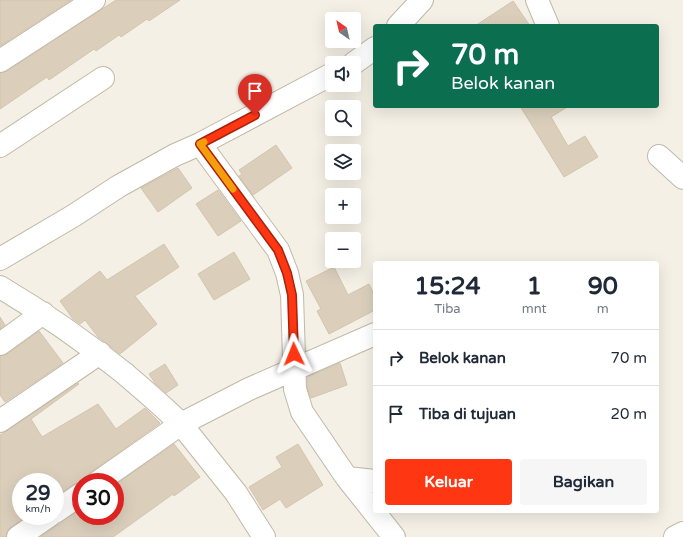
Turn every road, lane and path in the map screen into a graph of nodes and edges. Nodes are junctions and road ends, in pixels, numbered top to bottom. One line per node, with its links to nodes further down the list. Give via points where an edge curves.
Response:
1 (94, 0): 8 (street)
2 (537, 0): 5 (street)
3 (416, 2): 4 (street)
4 (400, 24)
5 (547, 24)
6 (373, 49): 7 (street)
7 (361, 58)
8 (0, 61)
9 (103, 78): 12 (street)
10 (325, 78): 11 (street)
11 (200, 144): 15 (street, via 119,186); 21 (street, via 278,250 292,295)
12 (0, 146)
13 (659, 156): 14 (street)
14 (683, 178)
15 (0, 259)
16 (0, 287): 17 (street)
17 (43, 313): 19 (street); 20 (street)
18 (373, 335): 21 (street)
19 (0, 344)
20 (100, 354): 22 (street); 23 (street, via 163,405)
21 (295, 368): 23 (street); 25 (street, via 295,389 302,412)
22 (0, 421)
23 (181, 424): 24 (street); 32 (street, via 236,493)
24 (111, 473)
25 (347, 478): 26 (street); 27 (street)
26 (373, 481)
27 (373, 511)
28 (375, 513): 33 (street)
29 (36, 525): 31 (street)
30 (683, 533): 34 (street)
31 (18, 537)
32 (264, 537)
33 (394, 537)
34 (675, 537)

